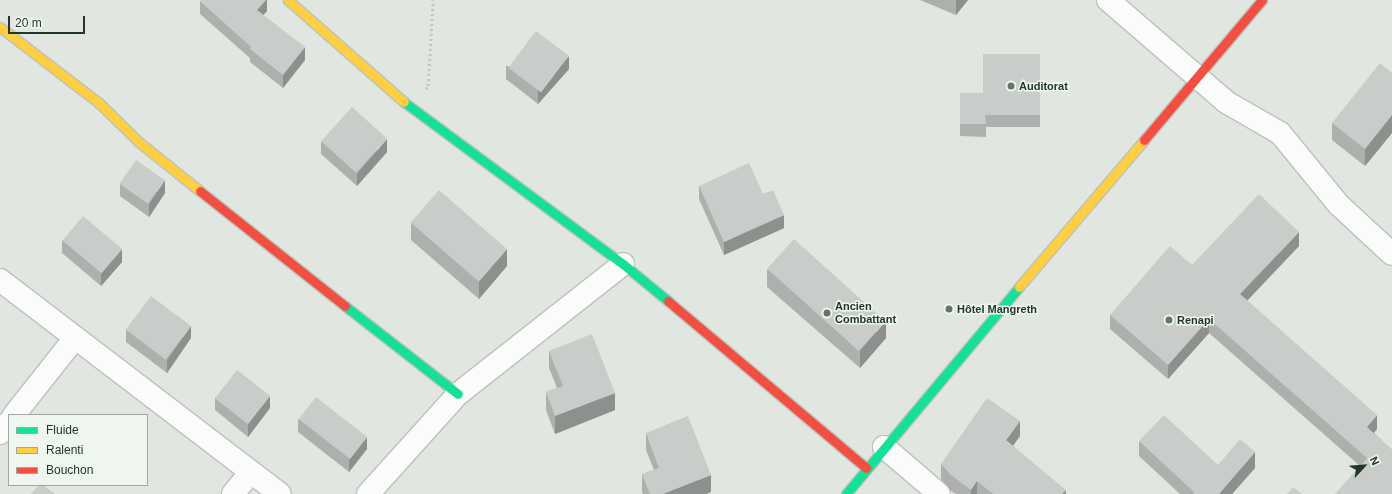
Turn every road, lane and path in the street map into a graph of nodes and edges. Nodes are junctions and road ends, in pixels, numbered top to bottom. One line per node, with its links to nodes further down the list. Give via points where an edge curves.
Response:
1 (288, 0): 7 (street)
2 (433, 0): 7 (path, via 428,86)
3 (1108, 0): 6 (street)
4 (1262, 0): 6 (street)
5 (0, 27): 12 (street, via 99,103 139,142 278,254)
6 (1198, 76): 8 (street, via 1226,102 1280,133 1339,205); 16 (street)
7 (413, 110): 9 (street)
8 (1392, 254)
9 (623, 264): 12 (street); 17 (street)
10 (0, 280): 11 (street)
11 (76, 338): 13 (street); 18 (street)
12 (458, 394): 21 (street)
13 (15, 414)
14 (8, 423): 15 (street)
15 (0, 433)
16 (884, 447): 17 (street); 23 (street)
17 (866, 468): 22 (street)
18 (250, 472): 19 (street); 20 (street)
19 (233, 494)
20 (280, 494)
21 (368, 494)
22 (846, 494)
23 (939, 494)

